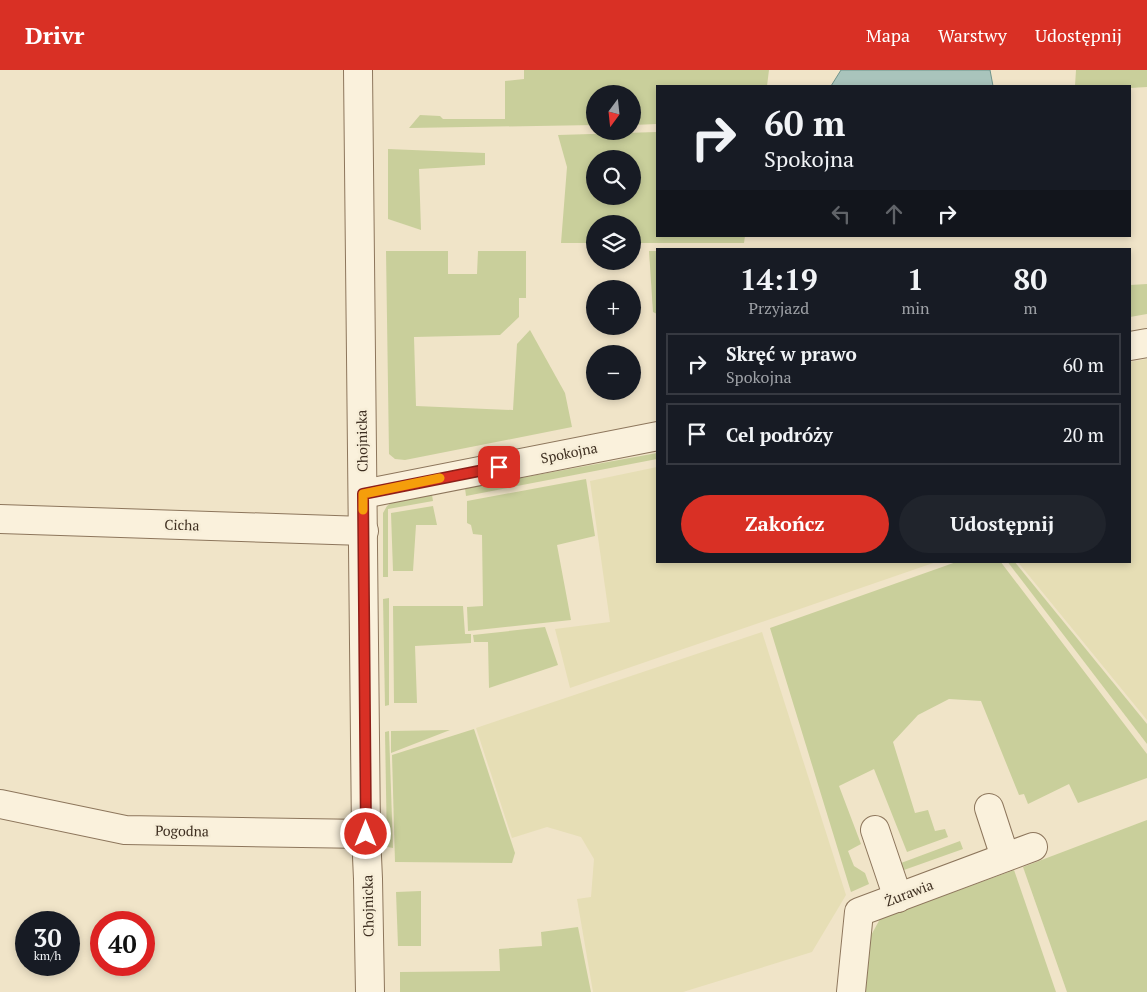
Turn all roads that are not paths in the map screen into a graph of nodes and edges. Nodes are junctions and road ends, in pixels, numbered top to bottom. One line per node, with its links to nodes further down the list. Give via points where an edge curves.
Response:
1 (358, 70): 5 (street, Chojnicka)
2 (1147, 343): 3 (street)
3 (1131, 346)
4 (656, 436): 5 (street, Spokojna)
5 (363, 494): 7 (street, Chojnicka)
6 (0, 519): 7 (street, Cicha)
7 (364, 531): 11 (street, Chojnicka)
8 (0, 804): 11 (street, Pogodna, via 125,830)
9 (989, 808): 13 (street)
10 (875, 830): 14 (street)
11 (366, 834): 15 (street, Chojnicka)
12 (1033, 847): 13 (street, Żurawia)
13 (1005, 857): 14 (street, Żurawia)
14 (898, 898): 16 (street, Żurawia, via 860,912)
15 (370, 992)
16 (851, 992)

